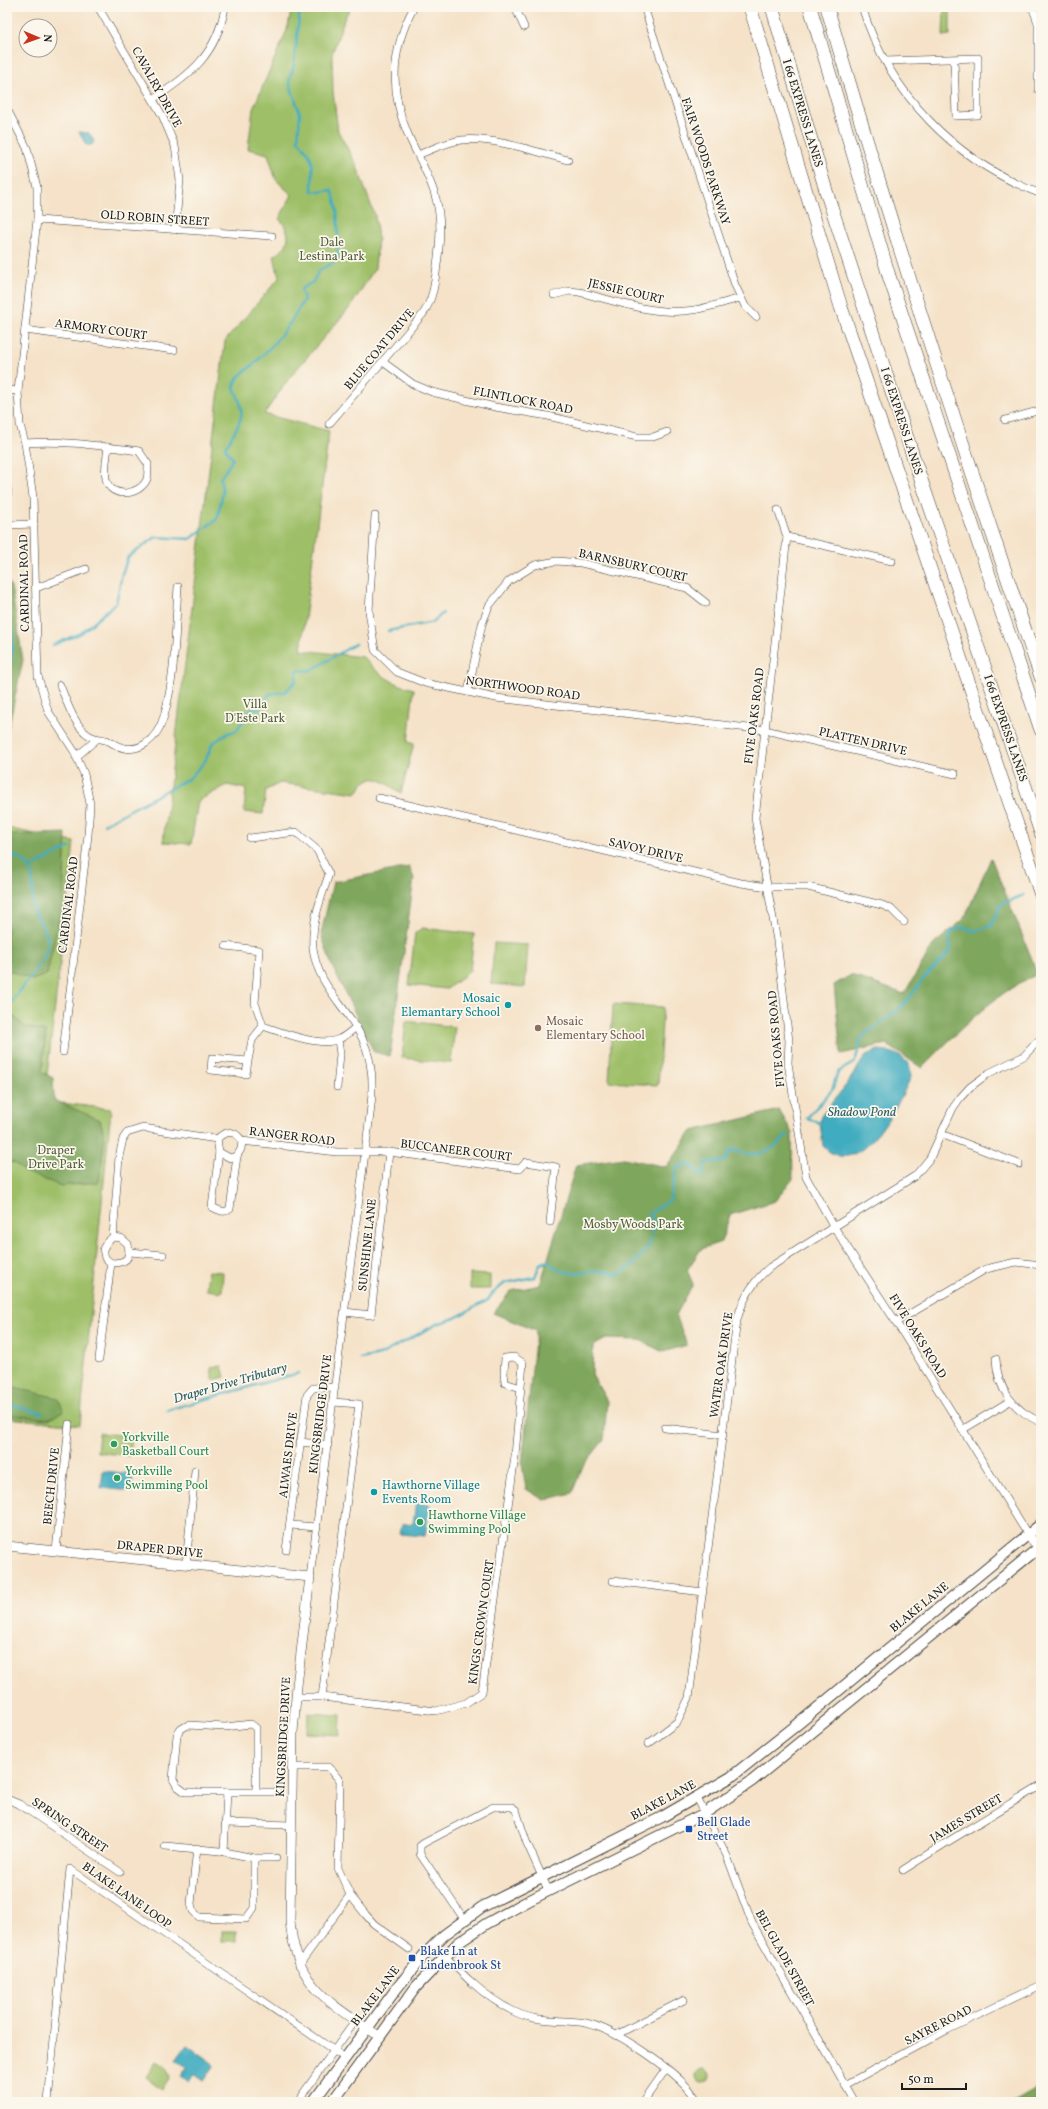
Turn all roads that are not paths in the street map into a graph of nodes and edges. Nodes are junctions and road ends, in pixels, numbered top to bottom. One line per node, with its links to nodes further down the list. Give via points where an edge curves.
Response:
1 (98, 7): 16 (street, CAVALRY DRIVE)
2 (226, 7): 16 (street, via 218,34 202,62 180,83)
3 (414, 7): 18 (street, BLUE COAT DRIVE, via 406,20 398,48 394,79 398,107)
4 (515, 7): 12 (street)
5 (644, 7): 25 (street, FAIR WOODS PARKWAY)
6 (750, 7): 60 (highway, via 841,307)
7 (772, 7): 57 (highway, I 66 EXPRESS LANES, via 829,201)
8 (810, 7): 52 (highway, via 890,276)
9 (827, 7): 48 (highway, via 912,290)
10 (862, 7): 14 (street, via 869,29)
11 (1030, 7): 15 (street, via 1038,23 1038,89)
12 (524, 27)
13 (954, 59): 13 (street, via 978,58 978,115 956,116); 14 (street)
14 (885, 61): 20 (street, via 910,99 950,141 986,168)
15 (1041, 89)
16 (153, 99): 22 (street, CAVALRY DRIVE, via 170,132 178,159 180,180)
17 (7, 109): 21 (street, CARDINAL ROAD, via 34,166)
18 (418, 155): 19 (street, via 450,142 474,140 490,141); 29 (street, BLUE COAT DRIVE, via 433,188 439,213 440,243 435,285 423,314)
19 (568, 160)
20 (1041, 194)
21 (37, 220): 22 (street, OLD ROBIN STREET); 27 (street, CARDINAL ROAD)
22 (175, 230): 23 (street, OLD ROBIN STREET)
23 (272, 236)
24 (554, 296): 25 (street, JESSIE COURT, via 569,291 579,292 675,312 708,307)
25 (740, 298): 26 (street, FAIR WOODS PARKWAY)
26 (756, 316)
27 (25, 330): 28 (street, ARMORY COURT); 31 (street, CARDINAL ROAD)
28 (174, 350)
29 (383, 362): 34 (street, BLUE COAT DRIVE); 35 (street, FLINTLOCK ROAD, via 413,384 432,392 637,436 653,437)
30 (7, 390): 31 (street)
31 (18, 391): 36 (street, CARDINAL ROAD, via 20,424)
32 (1041, 410): 33 (street)
33 (1005, 420)
34 (329, 424)
35 (667, 432)
36 (25, 443): 37 (street, via 58,441); 40 (street, CARDINAL ROAD)
37 (108, 447): 37 (street, via 139,451 148,464 147,479 139,490 128,494 112,488 106,479)
38 (778, 510): 42 (street, FIVE OAKS ROAD)
39 (375, 516): 50 (street, NORTHWOOD ROAD, via 369,612 375,650 397,672 425,683)
40 (34, 524): 41 (street); 46 (street, CARDINAL ROAD)
41 (7, 525)
42 (787, 537): 43 (street); 51 (street, FIVE OAKS ROAD)
43 (892, 561)
44 (86, 569): 46 (street)
45 (178, 587): 53 (street, via 170,690 163,718 150,742 133,750 117,746 105,738)
46 (36, 588): 54 (street, CARDINAL ROAD, via 37,663 40,686 48,711)
47 (706, 602): 50 (street, BARNSBURY COURT, via 687,588 581,562 558,561 535,565 509,581 489,606 482,624)
48 (1041, 677)
49 (60, 684): 53 (street, via 73,716 89,736)
50 (468, 692): 51 (street, NORTHWOOD ROAD, via 496,698)
51 (765, 730): 55 (street, PLATTEN DRIVE); 59 (street, FIVE OAKS ROAD, via 755,818)
52 (1041, 730)
53 (97, 739): 54 (street)
54 (76, 757): 67 (street, CARDINAL ROAD, via 87,784 90,818)
55 (955, 774)
56 (379, 798): 59 (street, SAVOY DRIVE, via 741,883)
57 (1041, 832)
58 (250, 838): 64 (street, KINGSBRIDGE DRIVE, via 296,832 318,850 329,874 315,921 315,957 325,985)
59 (768, 887): 61 (street, SAVOY DRIVE, via 808,887 882,905 892,910); 79 (street, FIVE OAKS ROAD, via 786,1014 788,1063 801,1144 801,1159 806,1178)
60 (1041, 895)
61 (904, 922)
62 (226, 946): 63 (street, via 259,950 255,1003)
63 (263, 1026): 65 (street, via 314,1041); 68 (street, via 252,1040)
64 (356, 1027): 65 (street); 75 (street, KINGSBRIDGE DRIVE, via 368,1054 373,1078)
65 (338, 1040): 69 (street, via 340,1054)
66 (1038, 1041): 70 (street, WATER OAK DRIVE, via 1024,1056 989,1073 970,1087 954,1108)
67 (64, 1052)
68 (248, 1061): 68 (street, via 246,1074 211,1070 212,1058)
69 (337, 1087)
70 (941, 1134): 77 (street); 79 (street, WATER OAK DRIVE, via 930,1158 915,1176)
71 (217, 1139): 72 (street, RANGER ROAD, via 222,1134 230,1132 236,1133); 73 (street); 80 (street, RANGER ROAD, via 143,1128 127,1133 119,1157)
72 (242, 1142): 75 (street, RANGER ROAD); 76 (street)
73 (219, 1152): 76 (street, via 230,1158); 76 (street, via 212,1207 222,1212 230,1209)
74 (389, 1152): 75 (street, BUCCANEER COURT); 78 (street, BUCCANEER COURT, via 520,1169 526,1162 556,1167); 85 (street, SUNSHINE LANE, via 371,1315)
75 (365, 1154): 85 (street, KINGSBRIDGE DRIVE)
76 (237, 1156)
77 (1019, 1164)
78 (550, 1222)
79 (834, 1227): 86 (street, FIVE OAKS ROAD); 97 (street, WATER OAK DRIVE, via 770,1267 756,1279 744,1299 737,1320)
80 (113, 1237): 81 (street, via 121,1238 128,1244); 83 (street, via 103,1249)
81 (130, 1252): 82 (street); 83 (street, via 127,1259 120,1263)
82 (163, 1255)
83 (110, 1263): 88 (street)
84 (1041, 1265): 86 (street, via 1016,1262 986,1268)
85 (345, 1312): 89 (street, KINGSBRIDGE DRIVE)
86 (896, 1322): 96 (street, FIVE OAKS ROAD)
87 (996, 1359): 91 (street, via 997,1374)
88 (99, 1360)
89 (335, 1387): 92 (street, KINGSBRIDGE DRIVE); 98 (street, ALWAES DRIVE, via 313,1388 308,1392)
90 (521, 1388): 114 (street, KINGS CROWN COURT, via 515,1456 482,1692 466,1703 436,1711)
91 (1010, 1400): 93 (street, via 1023,1413); 96 (street)
92 (333, 1402): 99 (street, KINGSBRIDGE DRIVE); 114 (street, via 360,1404)
93 (1041, 1422)
94 (69, 1424): 108 (street, BEECH DRIVE)
95 (665, 1428): 97 (street)
96 (962, 1430): 104 (street, FIVE OAKS ROAD)
97 (723, 1435): 112 (street, WATER OAK DRIVE)
98 (300, 1442): 99 (street); 102 (street, ALWAES DRIVE)
99 (328, 1445): 103 (street, KINGSBRIDGE DRIVE)
100 (195, 1472): 109 (street)
101 (1041, 1524): 104 (main road, BLAKE LANE)
102 (290, 1525): 103 (street); 107 (street, ALWAES DRIVE)
103 (317, 1527): 110 (street, KINGSBRIDGE DRIVE)
104 (1028, 1535): 106 (street, FIVE OAKS ROAD); 121 (main road, BLAKE LANE, via 768,1748 730,1777)
105 (7, 1546): 108 (street, DRAPER DRIVE)
106 (1040, 1548): 123 (main road, via 773,1765)
107 (286, 1550)
108 (56, 1551): 109 (street, DRAPER DRIVE)
109 (186, 1564): 110 (street, DRAPER DRIVE)
110 (310, 1577): 113 (street, KINGSBRIDGE DRIVE)
111 (614, 1581): 112 (street)
112 (703, 1592): 115 (street, WATER OAK DRIVE, via 691,1692 687,1705 673,1726)
113 (296, 1697): 114 (street, KINGS CROWN COURT); 116 (street, KINGSBRIDGE DRIVE)
114 (322, 1697)
115 (648, 1744)
116 (293, 1767): 125 (street, KINGSBRIDGE DRIVE); 135 (street, via 330,1768 340,1781 338,1868)
117 (1041, 1785): 131 (street, JAMES STREET)
118 (227, 1792): 119 (street); 119 (street, via 185,1792 176,1786 173,1779 177,1735 181,1728 188,1725 225,1727 251,1724 256,1728); 124 (street)
119 (256, 1792): 120 (street)
120 (277, 1792)
121 (696, 1798): 123 (street, BEL GLADE STREET); 133 (main road, BLAKE LANE)
122 (7, 1799): 132 (street, SPRING STREET, via 19,1804)
123 (705, 1813): 134 (main road); 150 (street, BEL GLADE STREET, via 727,1856 752,1923)
124 (225, 1823): 125 (street); 128 (street)
125 (292, 1825): 140 (street, KINGSBRIDGE DRIVE, via 290,1920 291,1939)
126 (165, 1846): 127 (street)
127 (197, 1848): 128 (street); 129 (street, via 191,1904 199,1917 246,1919 254,1908)
128 (224, 1852): 129 (street)
129 (254, 1858): 130 (street)
130 (276, 1858)
131 (903, 1870)
132 (120, 1872)
133 (542, 1876): 134 (street); 136 (main road, BLAKE LANE); 136 (street, via 516,1810 512,1807 493,1807 424,1842 420,1846 420,1854)
134 (549, 1892): 139 (main road, via 486,1924)
135 (350, 1896): 138 (street, via 374,1924); 140 (street)
136 (464, 1919): 137 (main road, BLAKE LANE)
137 (434, 1944): 139 (street); 144 (main road, BLAKE LANE, via 396,1988)
138 (409, 1949)
139 (444, 1956): 145 (street, via 477,1987 516,2013 540,2019 587,2024); 146 (main road, via 416,1987)
140 (299, 1965): 143 (street, KINGSBRIDGE DRIVE, via 324,1998)
141 (1041, 1985): 150 (street, SAYRE ROAD, via 947,2030)
142 (684, 2000): 145 (street)
143 (356, 2020): 144 (street, KINGSBRIDGE DRIVE); 147 (street)
144 (367, 2028): 146 (street, KINGSBRIDGE DRIVE); 148 (main road, BLAKE LANE)
145 (616, 2035): 149 (street)
146 (380, 2037): 154 (main road)
147 (335, 2052): 148 (street, BLAKE LANE LOOP); 151 (street, BLAKE LANE LOOP, via 70,1869); 152 (street)
148 (345, 2058): 153 (main road, BLAKE LANE)
149 (666, 2069): 155 (street); 156 (street, via 683,2081)
150 (845, 2086): 157 (street, BEL GLADE STREET)
151 (48, 2102)
152 (297, 2102)
153 (312, 2102)
154 (332, 2102)
155 (643, 2102)
156 (698, 2102)
157 (855, 2102)

